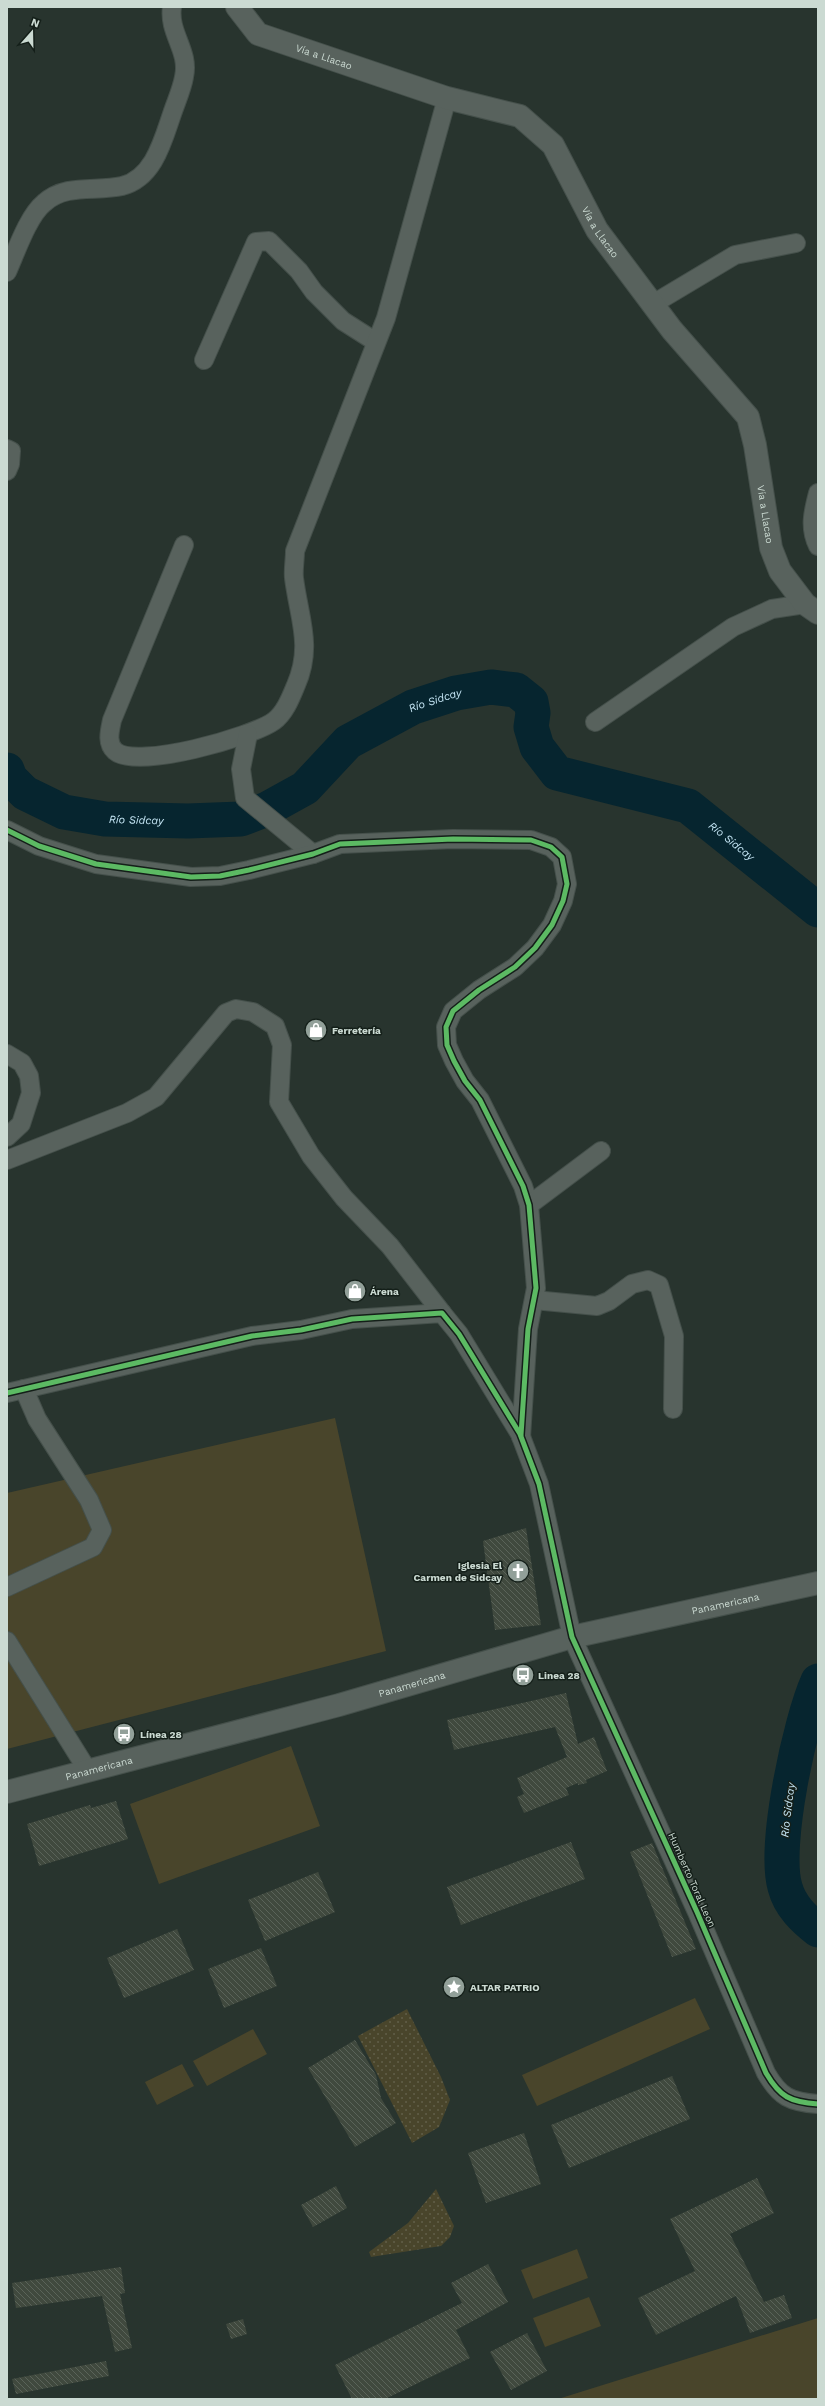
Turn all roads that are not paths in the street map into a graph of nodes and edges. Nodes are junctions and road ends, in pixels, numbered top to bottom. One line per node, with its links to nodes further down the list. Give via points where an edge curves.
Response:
1 (172, 7): 5 (street, via 171,22 184,57 185,75 160,147 151,165 144,173 123,186 63,192 43,203 36,211)
2 (237, 7): 3 (street, Vía a Llacao, via 258,34)
3 (447, 98): 6 (street, Vía a Llacao, via 520,116 553,145 597,230); 7 (street, via 386,318)
4 (796, 243): 6 (street, via 735,255)
5 (7, 272)
6 (653, 304): 14 (street, Vía a Llacao, via 672,330 748,417 756,445 771,548 780,571)
7 (376, 342): 8 (street, via 343,321 269,241 256,242); 16 (street, via 295,551 294,578 306,649 297,684 284,710 275,721)
8 (204, 360)
9 (7, 449): 10 (street, via 11,451)
10 (7, 471)
11 (818, 494): 13 (street, via 812,513 812,532)
12 (184, 545): 16 (street, via 112,720 109,740 115,751 131,758 204,748)
13 (818, 546)
14 (812, 608): 15 (street, via 772,609 733,627)
15 (595, 722)
16 (248, 734): 18 (street, via 241,769 245,798)
17 (7, 830): 18 (street, via 39,846 96,864 191,877 220,876)
18 (313, 854): 23 (street, via 340,844 497,839 531,840 551,847 562,857 568,884 552,925 535,948 516,967 479,990 453,1011 446,1027 447,1045 454,1061 480,1100 523,1186)
19 (7, 1054): 20 (street, via 22,1063 29,1076 31,1093 21,1124)
20 (7, 1137)
21 (601, 1151): 23 (street)
22 (7, 1160): 25 (street, via 127,1113 156,1097 226,1013 236,1009 253,1012 275,1026 279,1034 282,1068 279,1102 311,1156 344,1198 390,1246)
23 (529, 1205): 24 (street, via 536,1288)
24 (534, 1300): 27 (street, via 597,1306 610,1301 632,1284 648,1280 659,1285 674,1336); 28 (street, via 525,1360)
25 (442, 1313): 26 (street, via 352,1319 300,1330 252,1336); 28 (street, via 459,1334)
26 (15, 1391): 30 (street, via 38,1419 89,1500 102,1530 93,1547)
27 (672, 1409)
28 (521, 1437): 31 (street, Humberto Toral Leon, via 539,1484)
29 (818, 1583): 31 (street, Panamericana)
30 (7, 1587)
31 (572, 1637): 33 (street, Panamericana, via 339,1705); 35 (street, Humberto Toral Leon, via 697,1912 766,2073 777,2091 798,2102)
32 (7, 1641): 33 (street)
33 (88, 1771): 34 (street, Panamericana)
34 (7, 1792)
35 (818, 2104)

